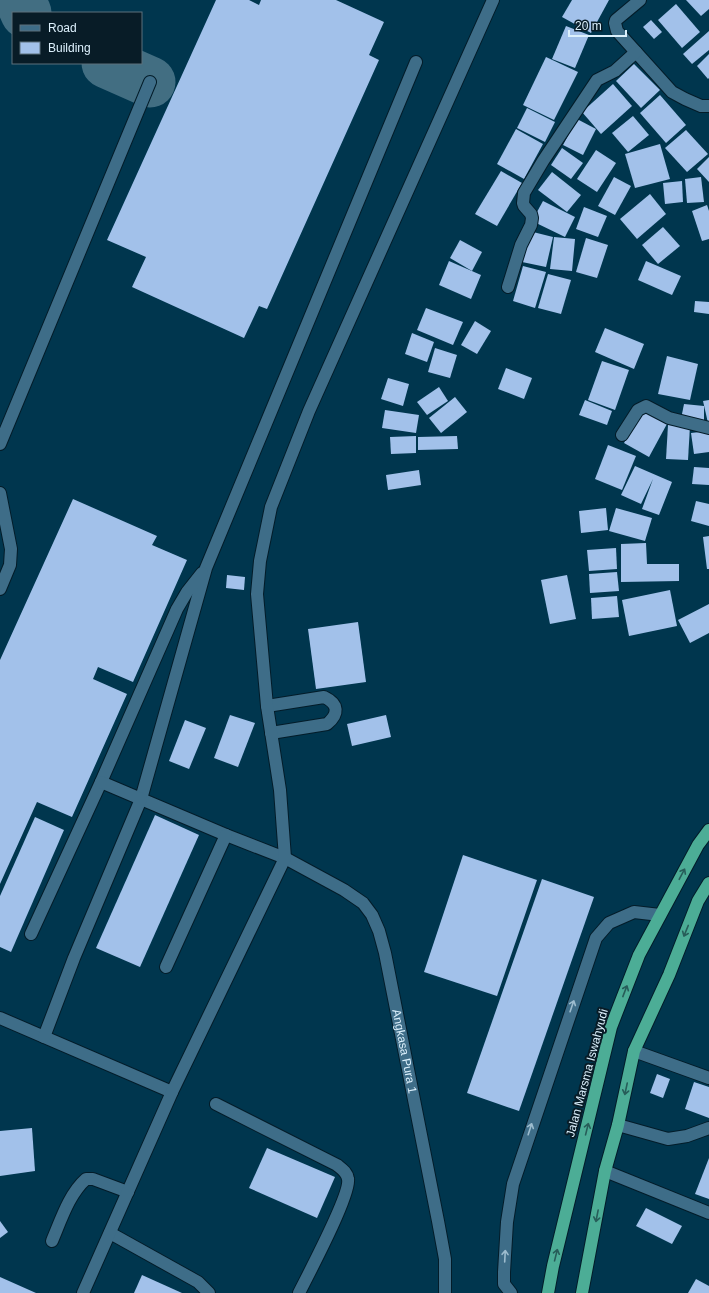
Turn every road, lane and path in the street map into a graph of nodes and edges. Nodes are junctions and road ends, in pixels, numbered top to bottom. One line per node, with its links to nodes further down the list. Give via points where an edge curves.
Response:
1 (493, 0): 14 (street, via 309,411 271,508 256,594)
2 (640, 0): 3 (street, via 620,16 615,24 617,31)
3 (636, 52): 6 (street, via 676,94 701,106); 7 (street, via 615,71 597,80 542,161 524,193 523,203 532,218)
4 (416, 62): 12 (street)
5 (150, 82): 10 (street)
6 (709, 106)
7 (508, 287)
8 (709, 428): 9 (street, via 669,418 646,406 638,410)
9 (622, 436)
10 (0, 444)
11 (0, 493): 13 (street, via 11,549 10,565)
12 (206, 568): 16 (street, via 177,609); 17 (street)
13 (0, 589)
14 (267, 706): 15 (street); 15 (street, via 324,697 332,701 336,712 327,724)
15 (271, 732): 20 (street, via 280,790)
16 (101, 782): 17 (street, Angkasa Pura 1); 23 (street)
17 (141, 800): 19 (street, Angkasa Pura 1); 26 (street, via 74,958)
18 (709, 830): 22 (highway, Jalan Marsma Iswahyudi, one-way to 18, via 698,845)
19 (226, 835): 20 (street, Angkasa Pura 1); 24 (street)
20 (285, 858): 29 (street); 41 (street, Angkasa Pura 1, via 363,903 379,931 445,1258)
21 (709, 883): 27 (highway, one-way to 27, via 698,901 669,975)
22 (660, 915): 42 (street, one-way to 22, via 504,1284 504,1272 507,1222 513,1184 596,938 609,923 634,912); 43 (highway, Jalan Marsma Iswahyudi, one-way to 22, via 611,1027 639,954)
23 (31, 934)
24 (166, 967)
25 (0, 1018): 26 (street)
26 (44, 1037): 29 (street)
27 (634, 1051): 28 (street); 31 (highway, one-way to 31)
28 (709, 1078)
29 (172, 1092): 34 (street)
30 (216, 1104): 40 (street, via 345,1171 348,1188 344,1199)
31 (618, 1125): 32 (street, via 668,1139 687,1136); 33 (highway)
32 (709, 1128)
33 (605, 1171): 35 (street); 44 (highway, one-way to 44)
34 (128, 1192): 36 (street); 37 (street, via 93,1179 86,1179 79,1185)
35 (709, 1213)
36 (110, 1233): 38 (street); 39 (street, via 198,1282)
37 (52, 1240)
38 (83, 1293)
39 (209, 1293)
40 (299, 1293)
41 (445, 1293)
42 (511, 1293)
43 (548, 1293)
44 (582, 1293)

